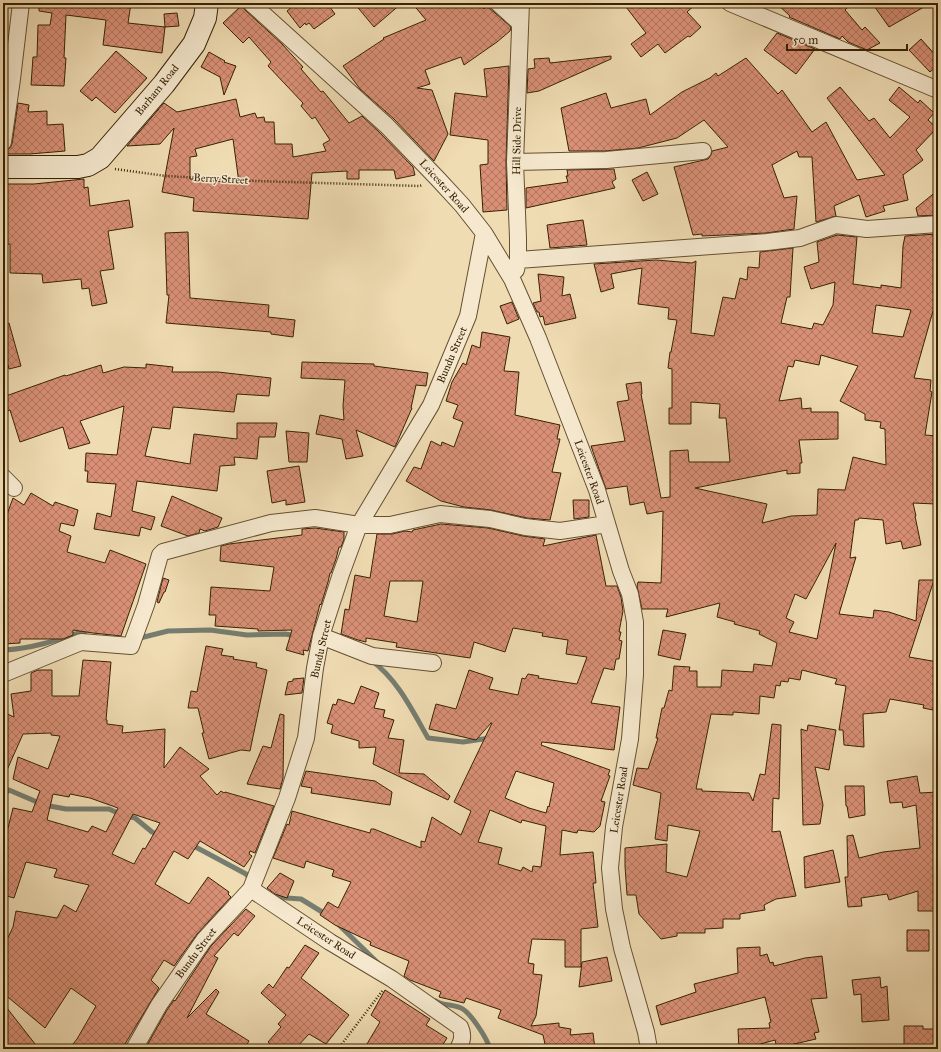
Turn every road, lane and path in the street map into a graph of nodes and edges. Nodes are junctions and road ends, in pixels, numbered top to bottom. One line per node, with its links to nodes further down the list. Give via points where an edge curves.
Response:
1 (20, 3): 8 (street)
2 (207, 3): 13 (street, Barham Road, via 205,18 194,44 164,84 100,158)
3 (251, 3): 15 (street, Leicester Road, via 387,126)
4 (498, 3): 7 (street)
5 (521, 3): 7 (street, Hill Side Drive)
6 (730, 3): 9 (street)
7 (520, 23): 12 (street, Hill Side Drive)
8 (8, 79): 10 (street)
9 (938, 90)
10 (3, 142)
11 (703, 151): 12 (street, via 606,160)
12 (515, 162): 18 (street, Hill Side Drive)
13 (88, 165): 14 (street); 15 (path, Berry Street, via 166,176 256,181 419,186)
14 (3, 167)
15 (438, 179): 17 (street, Leicester Road)
16 (938, 224): 18 (street, via 867,229 836,225 800,238 767,242)
17 (484, 233): 19 (street, Leicester Road); 21 (street, Bundu Street, via 468,316 431,405)
18 (518, 260): 19 (street, Hill Side Drive)
19 (512, 278): 20 (street, Leicester Road, via 592,475)
20 (607, 524): 21 (street, via 560,531 490,519 440,514 390,525); 30 (street, Leicester Road, via 620,571 630,594 635,622 635,675 630,739 615,821 610,868 622,948)
21 (359, 525): 22 (street, Bundu Street); 24 (street, via 315,518 271,524 162,552 131,646 81,642)
22 (321, 636): 23 (street, via 372,656); 25 (street, Bundu Street, via 306,738 284,805)
23 (433, 663)
24 (3, 674)
25 (251, 888): 26 (street, Leicester Road, via 330,942); 27 (street, Bundu Street, via 204,940 159,1005)
26 (392, 979): 28 (path); 29 (street, Leicester Road, via 460,1027 463,1039)
27 (134, 1049)
28 (338, 1049)
29 (458, 1049)
30 (649, 1049)

